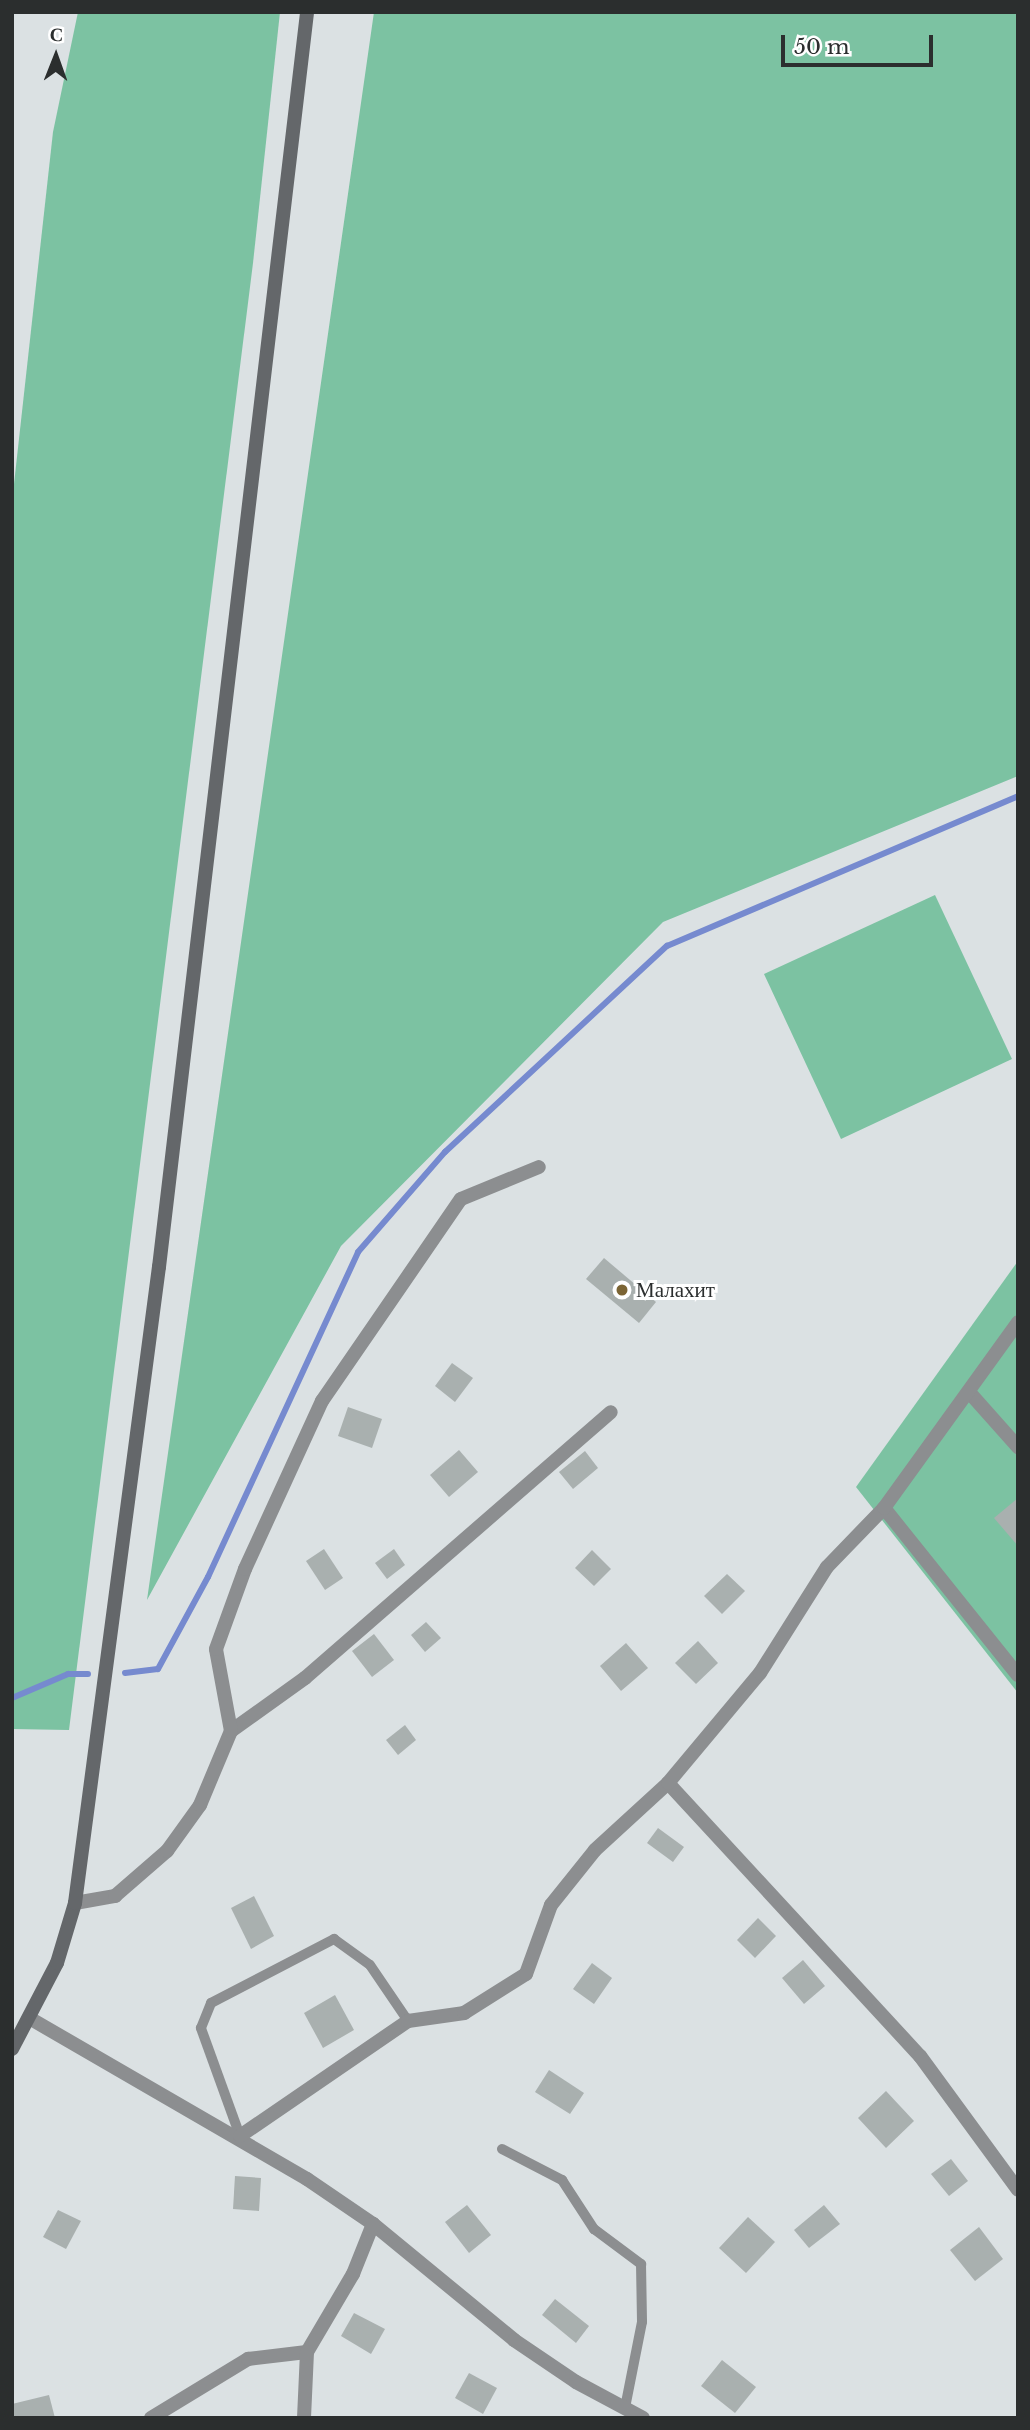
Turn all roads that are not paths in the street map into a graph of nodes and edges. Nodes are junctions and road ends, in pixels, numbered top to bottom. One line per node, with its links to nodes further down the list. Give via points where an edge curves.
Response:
1 (307, 12): 11 (main road, via 159,1267)
2 (539, 1167): 9 (street, via 461,1199 322,1401 245,1569 216,1649)
3 (1018, 1322): 4 (street)
4 (969, 1392): 6 (street); 7 (street)
5 (611, 1412): 9 (street, via 305,1678)
6 (1018, 1447)
7 (884, 1508): 8 (street); 10 (street, via 827,1567 760,1673)
8 (1018, 1675)
9 (231, 1731): 11 (street, via 200,1805 167,1851 115,1896)
10 (668, 1783): 13 (street, via 595,1850 551,1905 526,1974 464,2012); 17 (street, via 920,2056)
11 (75, 1903): 12 (main road, via 57,1963)
12 (31, 2018): 14 (main road); 15 (street)
13 (408, 2021): 15 (street); 15 (lane, via 370,1965 334,1939 211,2003 201,2028)
14 (12, 2049)
15 (240, 2136): 18 (street)
16 (502, 2149): 20 (lane, via 562,2180 594,2230 641,2264 642,2322)
17 (1018, 2190)
18 (373, 2224): 19 (street, via 353,2274); 20 (street, via 514,2340)
19 (307, 2352): 21 (street, via 248,2359); 22 (street)
20 (625, 2408): 23 (street)
21 (151, 2418)
22 (304, 2418)
23 (643, 2418)

